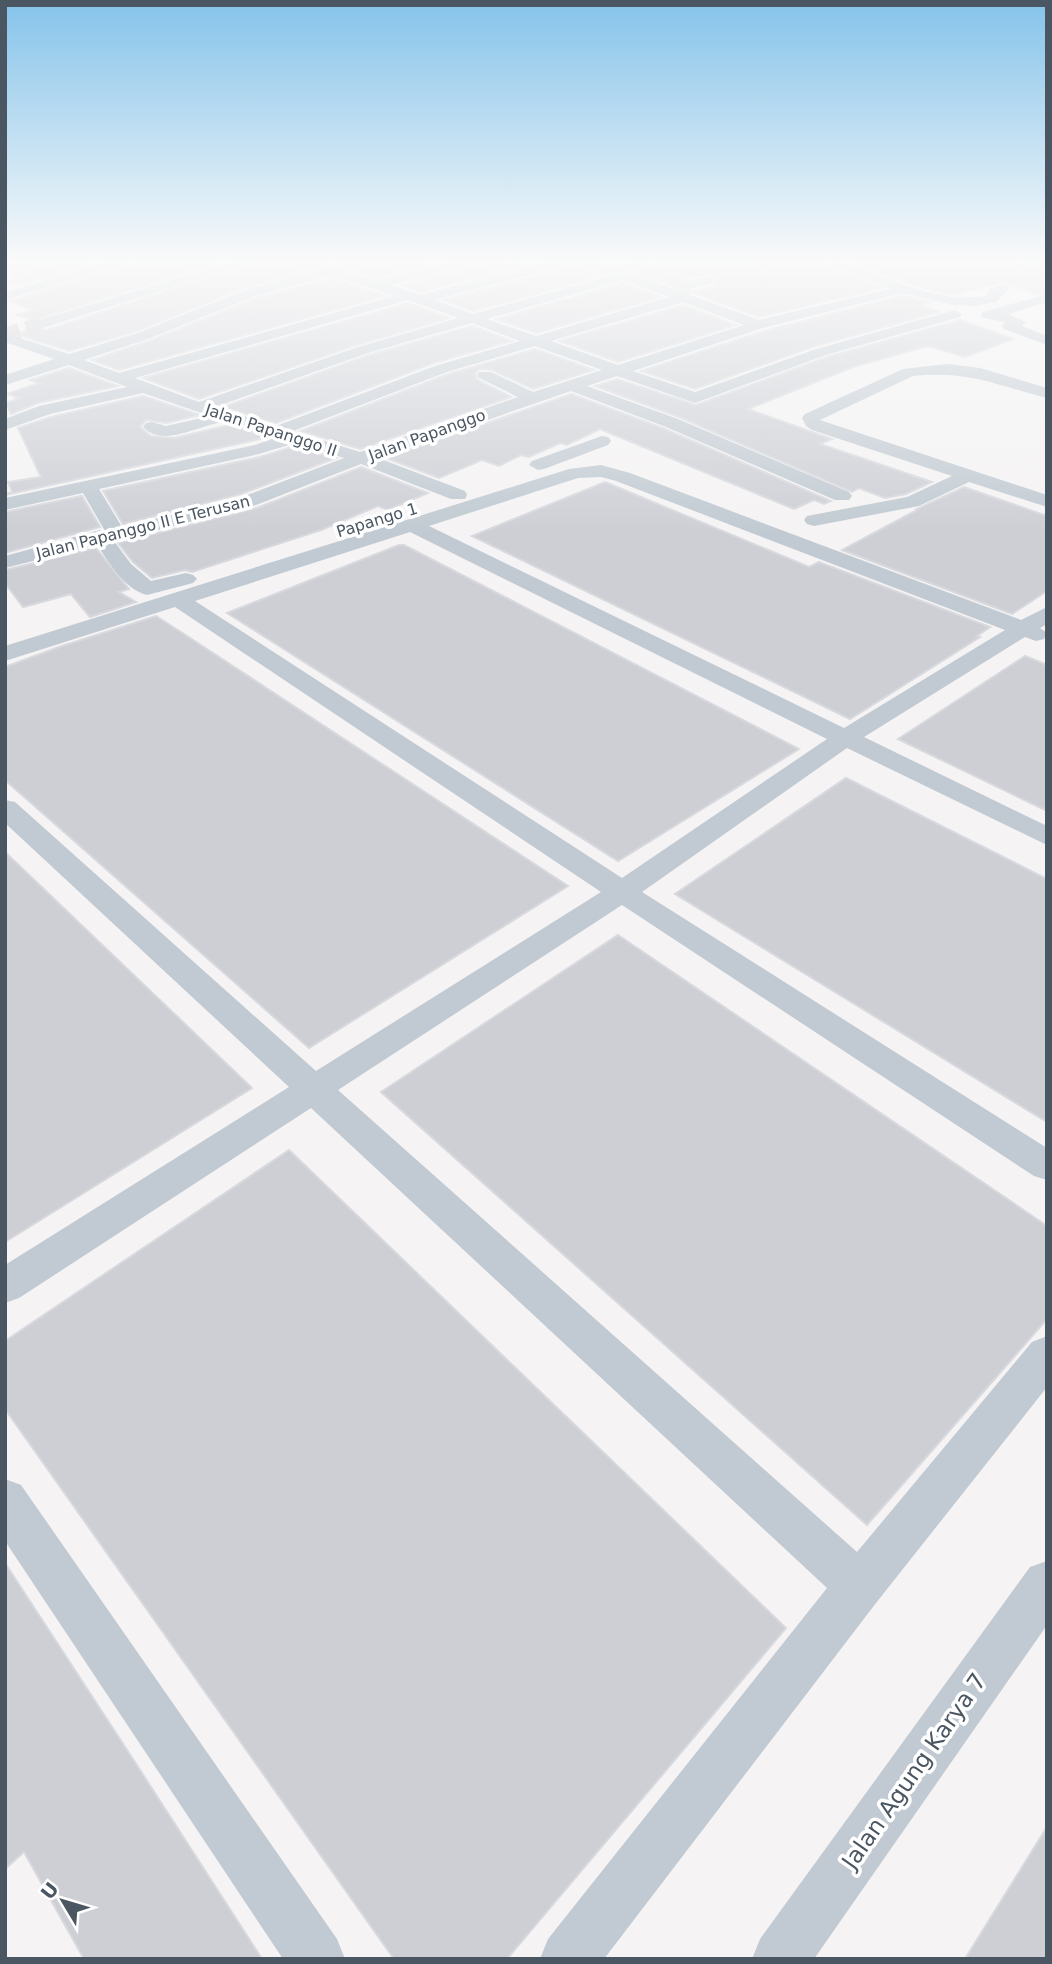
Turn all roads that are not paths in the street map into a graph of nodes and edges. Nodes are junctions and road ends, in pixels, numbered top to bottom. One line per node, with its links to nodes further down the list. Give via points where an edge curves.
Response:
1 (46, 351): 12 (street, Jalan Papanggo II)
2 (97, 351): 12 (street)
3 (219, 351): 16 (street)
4 (365, 351): 22 (street)
5 (402, 351): 13 (street)
6 (502, 351): 13 (street)
7 (560, 351): 14 (street)
8 (682, 351): 14 (street, Jalan Papanggo)
9 (817, 351): 11 (street)
10 (826, 351): 11 (street)
11 (821, 352): 14 (street, via 698,398)
12 (71, 359): 16 (street, Jalan Papanggo II); 17 (street)
13 (448, 367): 26 (street)
14 (619, 372): 18 (street, Jalan Papanggo)
15 (485, 375): 21 (street)
16 (122, 377): 19 (street, Jalan Papanggo II)
17 (5, 380)
18 (573, 386): 21 (street, Jalan Papanggo); 33 (street)
19 (147, 387): 22 (street, Jalan Papanggo II); 24 (street, via 45,410)
20 (1047, 393): 30 (street, via 983,371 925,369 909,372 811,418 818,426)
21 (532, 398): 29 (street, Jalan Papanggo)
22 (200, 407): 23 (street, Jalan Papanggo II)
23 (230, 417): 25 (street, via 166,431); 26 (street, Jalan Papanggo II)
24 (5, 425)
25 (152, 427)
26 (278, 431): 27 (street, Jalan Papanggo II)
27 (296, 437): 29 (street, Jalan Papanggo II); 31 (street)
28 (602, 442): 32 (street, Papango 1)
29 (359, 459): 32 (street, Jalan Papanggo II); 38 (street, Jalan Papanggo II E Terusan, via 249,501)
30 (968, 475): 34 (street); 36 (street, via 912,502)
31 (88, 486): 35 (street); 38 (street)
32 (458, 495): 38 (street, Papango 1, via 150,590 124,568)
33 (842, 496)
34 (1047, 501)
35 (5, 504)
36 (814, 520)
37 (412, 525): 40 (street); 41 (street, via 576,473 601,471); 43 (street)
38 (108, 535): 39 (street, Jalan Papanggo II E Terusan)
39 (5, 562)
40 (179, 600): 42 (street); 46 (street)
41 (1039, 627): 43 (street)
42 (5, 654)
43 (845, 738): 45 (street); 46 (street)
44 (5, 808): 47 (street)
45 (1047, 837)
46 (622, 892): 47 (street); 48 (street)
47 (312, 1090): 49 (street); 53 (street)
48 (1047, 1166)
49 (5, 1286)
50 (1047, 1355): 53 (street)
51 (5, 1501): 54 (street)
52 (1047, 1584): 56 (street, Jalan Agung Karya 7)
53 (859, 1586): 55 (street)
54 (317, 1959)
55 (568, 1959)
56 (780, 1959)

